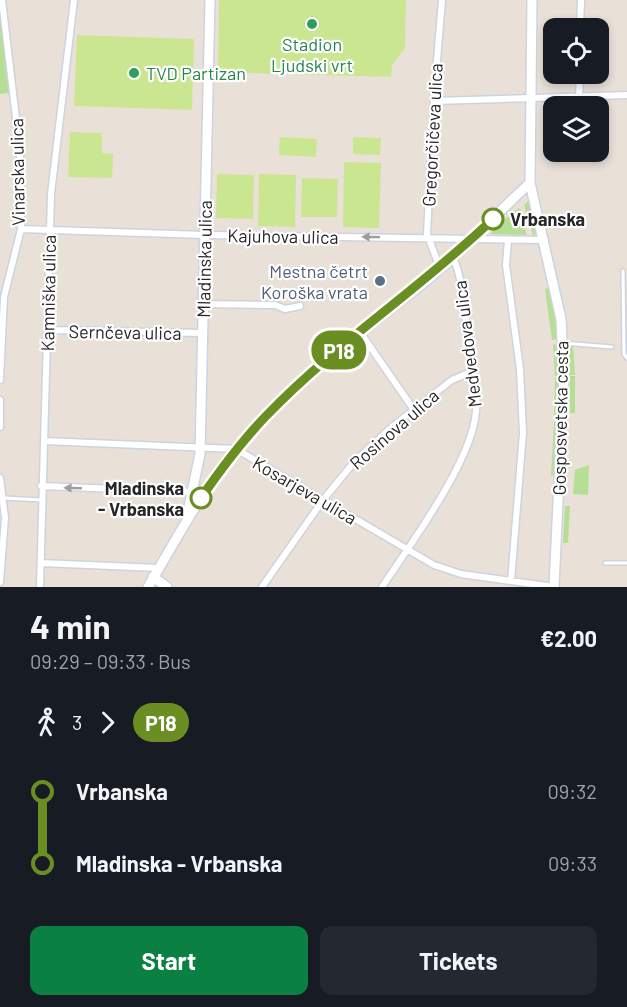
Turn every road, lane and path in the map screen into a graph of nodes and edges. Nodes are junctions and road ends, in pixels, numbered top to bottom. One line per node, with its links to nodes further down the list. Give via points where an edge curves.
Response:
1 (2, 0): 14 (street, Vinarska ulica, via 20,152)
2 (74, 0): 15 (street, Kamniška ulica)
3 (210, 0): 16 (street, Mladinska ulica)
4 (442, 0): 12 (street, Gregorčičeva ulica)
5 (532, 0): 10 (street, Gosposvetska cesta)
6 (581, 0): 7 (street)
7 (580, 18)
8 (627, 95): 9 (street)
9 (600, 96)
10 (532, 98): 11 (street); 12 (street); 13 (street, Gosposvetska cesta)
11 (543, 98)
12 (434, 101): 17 (street, Gregorčičeva ulica)
13 (530, 183): 18 (street); 20 (street, Gosposvetska cesta)
14 (21, 229): 15 (street, Kajuhova ulica); 33 (street, Vinarska ulica, via 4,297)
15 (49, 231): 16 (street, Kajuhova ulica); 26 (street, Kamniška ulica)
16 (204, 235): 17 (street, Kajuhova ulica, one-way to 16); 24 (street, Mladinska ulica)
17 (429, 239): 18 (street, Kajuhova ulica); 22 (street, Gregorčičeva ulica)
18 (472, 239): 19 (street, Kajuhova ulica); 21 (street)
19 (508, 240): 20 (street, Kajuhova ulica); 53 (street, via 506,266 520,369 523,433)
20 (545, 240): 29 (street, Gosposvetska cesta)
21 (453, 258): 22 (street); 32 (street, Medvedova ulica)
22 (440, 268): 27 (street)
23 (623, 271): 31 (lane)
24 (203, 304): 25 (street, via 275,305 285,309); 28 (street, Mladinska ulica)
25 (300, 306)
26 (48, 330): 28 (street, Sernčeva ulica); 37 (street, Kamniška ulica)
27 (360, 332): 35 (street); 39 (street, via 297,386)
28 (202, 333): 38 (street, Mladinska ulica)
29 (562, 343): 30 (lane); 60 (street, Gosposvetska cesta, via 563,420)
30 (612, 347)
31 (627, 358)
32 (473, 371): 35 (street, Rosinova ulica, via 452,380); 47 (street, Medvedova ulica, via 477,411 468,444)
33 (0, 380)
34 (0, 400): 36 (street)
35 (414, 410): 45 (street, Rosinova ulica, via 355,461)
36 (0, 427)
37 (44, 441): 38 (street, Kosarjeva ulica); 41 (street, Kamniška ulica)
38 (200, 448): 39 (street, Kosarjeva ulica); 42 (street, Mladinska ulica)
39 (236, 449): 45 (street, Kosarjeva ulica); 46 (street)
40 (0, 478): 43 (street)
41 (41, 486): 42 (street, one-way to 41); 44 (street, Kamniška ulica)
42 (194, 492): 46 (street, Mladinska ulica)
43 (2, 498): 44 (lane); 54 (street, via 6,518)
44 (41, 500): 48 (street, Kamniška ulica)
45 (323, 500): 47 (street, Kosarjeva ulica); 58 (street, Rosinova ulica)
46 (187, 516): 51 (street)
47 (407, 550): 53 (street, Kosarjeva ulica, via 461,574); 59 (street, Medvedova ulica)
48 (41, 563): 51 (street); 55 (street, Kamniška ulica)
49 (605, 563): 50 (lane)
50 (627, 563)
51 (158, 568): 52 (street)
52 (153, 577): 56 (street); 57 (street)
53 (511, 581): 60 (street, Kosarjeva ulica)
54 (0, 582)
55 (40, 587)
56 (148, 587)
57 (167, 587)
58 (262, 587)
59 (382, 587)
60 (554, 587)

